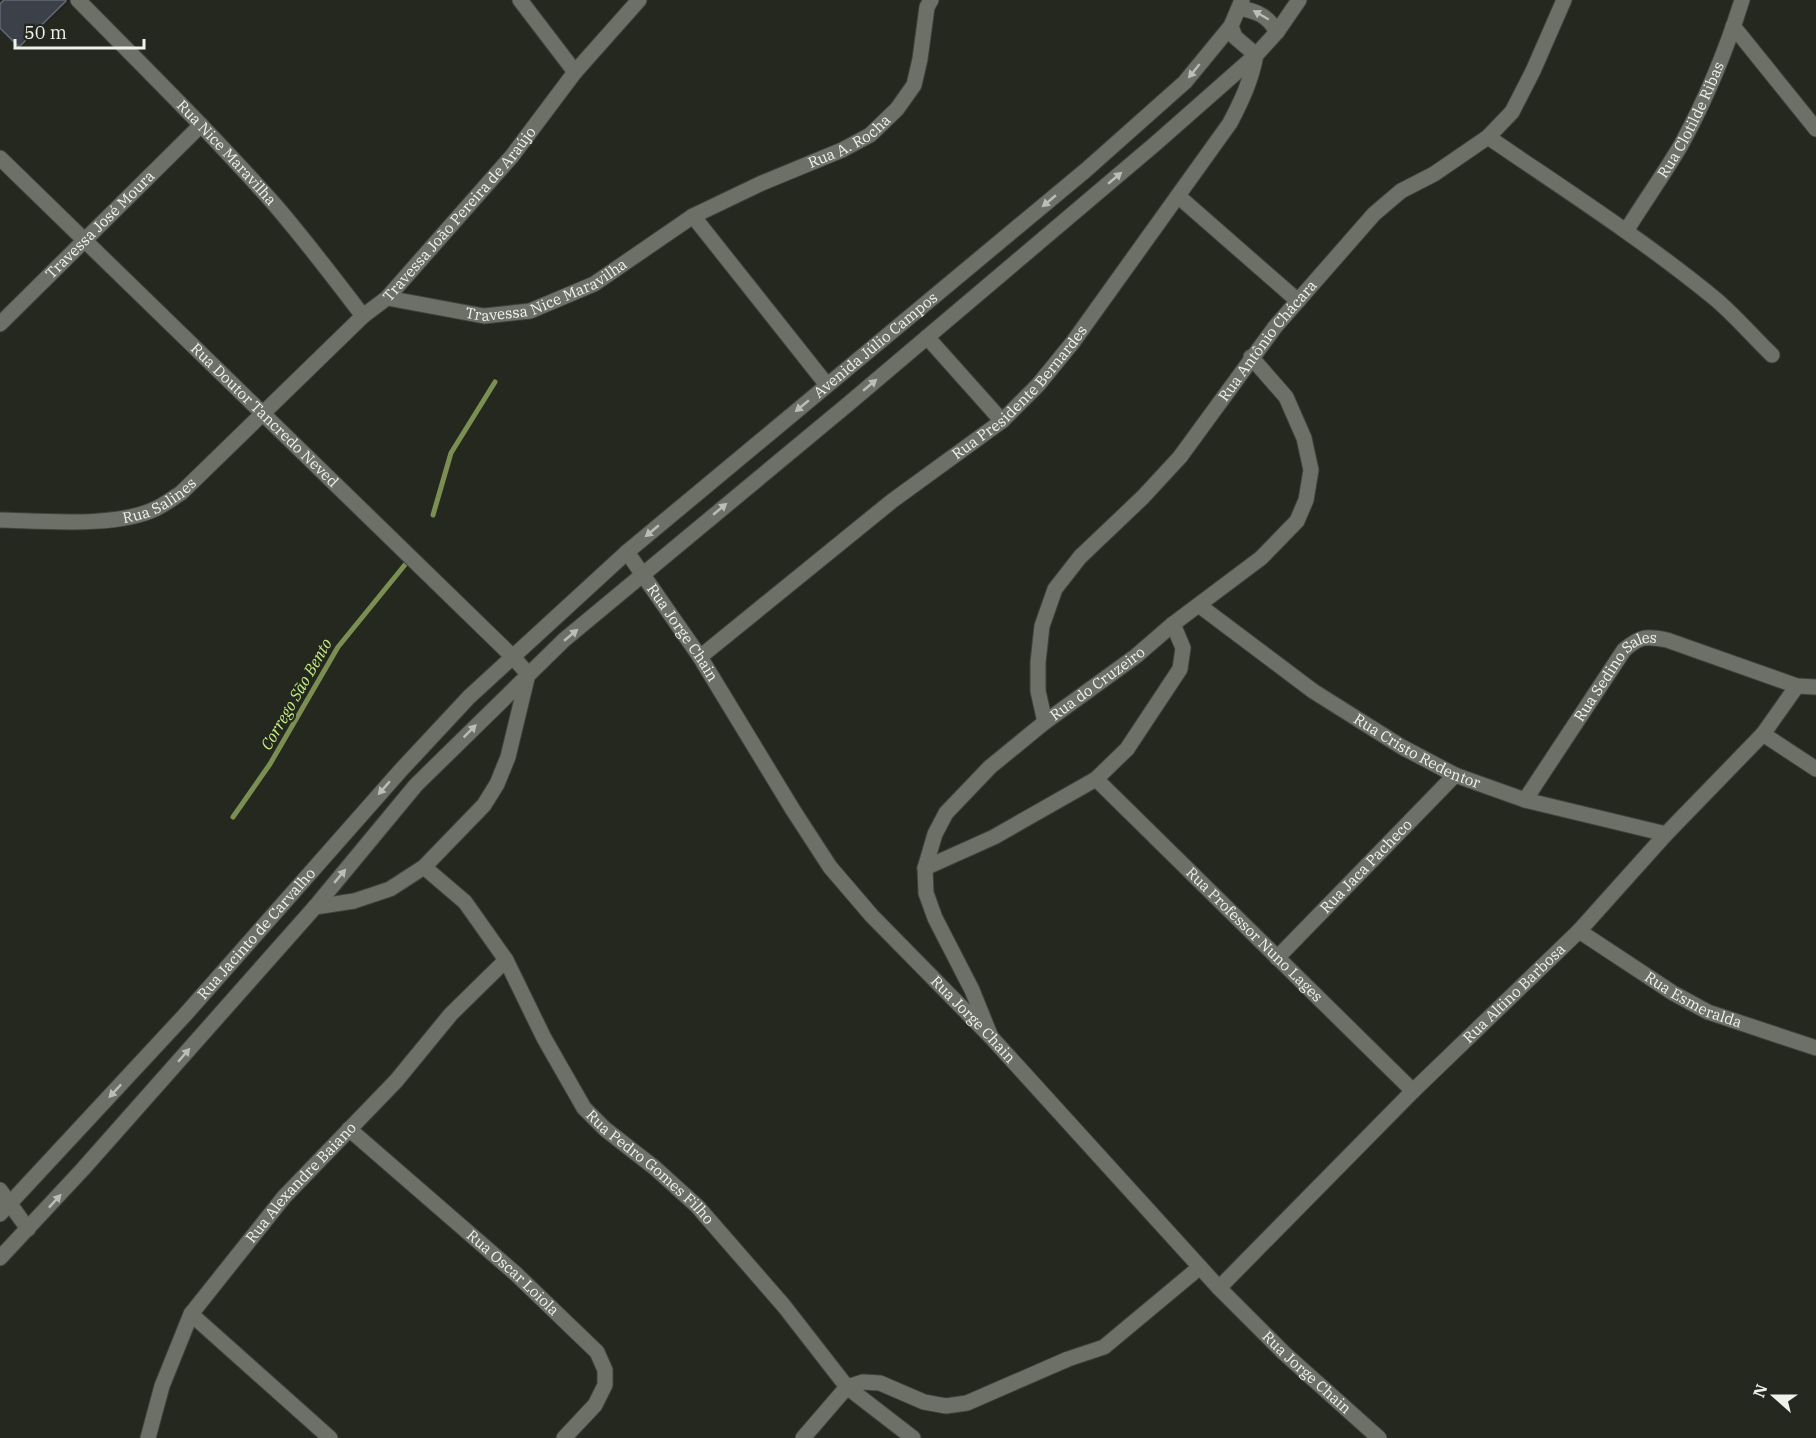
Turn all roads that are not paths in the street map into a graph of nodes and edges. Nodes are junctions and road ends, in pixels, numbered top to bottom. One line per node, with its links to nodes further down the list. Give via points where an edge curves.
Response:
1 (78, 0): 14 (street, Rua Nice Maravilha)
2 (520, 0): 13 (street)
3 (639, 0): 13 (street, Travessa João Pereira de Araújo)
4 (931, 0): 19 (street, Rua A. Rocha, via 914,85 897,109 870,135)
5 (1299, 0): 11 (street)
6 (1564, 0): 16 (street, Rua Antônio Chácara, via 1512,112)
7 (1742, 0): 10 (street, Rua Clotilde Ribas)
8 (1240, 4): 9 (street, Avenida Júlio Campos); 11 (street, one-way to 8, via 1262,14)
9 (1231, 26): 12 (street, via 1235,37); 29 (street, Avenida Júlio Campos, one-way to 29, via 1185,82 1086,170)
10 (1733, 26): 15 (street); 20 (street, Rua Clotilde Ribas, via 1681,145)
11 (1277, 32): 12 (street)
12 (1256, 55): 18 (street, Rua Presidente Bernardes, via 1246,94); 26 (street, one-way to 12)
13 (575, 72): 22 (street, Travessa João Pereira de Araújo, via 512,156)
14 (201, 125): 21 (street, Travessa José Moura); 24 (street, Rua Nice Maravilha, via 275,205)
15 (1816, 129)
16 (1488, 137): 20 (street); 23 (street, Rua Antônio Chácara, via 1401,192 1374,214)
17 (0, 158): 21 (street, Rua Doutor Tancredo Neved)
18 (1178, 196): 23 (street); 31 (street, Rua Presidente Bernardes, via 1073,342)
19 (693, 216): 22 (street, Travessa Nice Maravilha, via 594,284 530,311 484,316); 29 (street)
20 (1626, 231): 27 (street, via 1715,298)
21 (84, 240): 25 (street, Travessa José Moura); 30 (street, Rua Doutor Tancredo Neved)
22 (387, 297): 24 (street, Travessa João Pereira de Araújo)
23 (1298, 301): 28 (street, Rua Antônio Chácara)
24 (363, 316): 30 (street, Travessa João Pereira de Araújo)
25 (0, 324)
26 (927, 338): 31 (street); 34 (street, one-way to 26)
27 (1772, 355)
28 (1251, 357): 37 (street, Rua do Cruzeiro, via 1286,397 1304,438 1311,470 1306,500 1297,521 1261,558); 44 (street, Rua Antônio Chácara, via 1180,457 1080,557 1055,588 1042,626 1038,662 1038,691)
29 (827, 385): 32 (street, Avenida Júlio Campos, one-way to 32)
30 (262, 413): 33 (street, Rua Salines, via 181,493 157,508 113,519); 39 (street, Rua Doutor Tancredo Neved)
31 (1002, 421): 40 (street, Rua Presidente Bernardes, via 892,501)
32 (672, 514): 34 (street); 35 (street, Avenida Júlio Campos, one-way to 35)
33 (0, 520)
34 (690, 535): 36 (street)
35 (627, 552): 36 (street, Rua Jorge Chain); 39 (street, Avenida Júlio Campos)
36 (643, 575): 40 (street, Rua Jorge Chain); 41 (street, one-way to 36)
37 (1200, 606): 38 (street, Rua do Cruzeiro); 48 (street, Rua Cristo Redentor, via 1313,691)
38 (1173, 624): 44 (street, Rua do Cruzeiro); 49 (street, via 1183,648 1180,669 1127,749)
39 (513, 657): 41 (street, Rua Doutor Tancredo Neved); 47 (street, Rua Jacinto de Carvalho)
40 (700, 657): 61 (street, Rua Jorge Chain, via 830,867 872,916)
41 (528, 674): 50 (street, one-way to 41); 53 (street, via 508,757 497,784 484,805)
42 (1797, 686): 43 (street, Rua Sedino Sales); 45 (street, Rua Altino Barbosa); 51 (street, Rua Sedino Sales, via 1667,640 1635,640 1624,650)
43 (1816, 687)
44 (1045, 722): 54 (street, Rua do Cruzeiro, via 990,767 946,813)
45 (1762, 734): 46 (street); 52 (street, Rua Altino Barbosa)
46 (1816, 769)
47 (400, 770): 50 (street); 59 (street, Rua Jacinto de Carvalho, one-way to 59)
48 (1455, 775): 51 (street, Rua Cristo Redentor); 57 (street, Rua Jaca Pacheco)
49 (1096, 779): 54 (street, via 994,837); 57 (street, Rua Professor Nuno Lages)
50 (417, 785): 55 (street, one-way to 50)
51 (1525, 800): 52 (street, Rua Cristo Redentor)
52 (1666, 834): 56 (street, Rua Altino Barbosa)
53 (424, 867): 55 (street, via 390,889 354,901); 58 (street, Rua Pedro Gomes Filho, via 465,903)
54 (925, 868): 61 (street, Rua do Cruzeiro, via 926,893 935,918)
55 (315, 907): 60 (street)
56 (1579, 931): 62 (street, Rua Esmeralda, via 1708,1012); 63 (street, Rua Altino Barbosa)
57 (1277, 958): 63 (street, Rua Professor Nuno Lages)
58 (506, 960): 64 (street, Rua Alexandre Baiano, via 451,1014 396,1081); 72 (street, Rua Pedro Gomes Filho, via 584,1108 697,1206 784,1306)
59 (184, 1016): 60 (street); 66 (street, Rua Jacinto de Carvalho, one-way to 66)
60 (204, 1033): 67 (street, one-way to 60)
61 (991, 1037): 69 (street, Rua Jorge Chain)
62 (1816, 1048)
63 (1413, 1091): 70 (street, Rua Altino Barbosa)
64 (349, 1129): 71 (street, Rua Alexandre Baiano, via 284,1197); 75 (street, Rua Oscar Loiola, via 516,1274 597,1352 605,1370 605,1385 595,1404)
65 (0, 1190): 66 (street)
66 (5, 1210): 67 (street)
67 (28, 1230): 68 (street)
68 (0, 1258)
69 (1200, 1267): 70 (street, Rua Jorge Chain); 72 (street, via 1104,1347 967,1403 946,1406 924,1402 880,1383 863,1382)
70 (1219, 1288): 78 (street, Rua Jorge Chain)
71 (191, 1314): 73 (street, Rua Alexandre Baiano, via 162,1386); 74 (street)
72 (847, 1387): 76 (street); 77 (street, Rua Pedro Gomes Filho)
73 (148, 1438)
74 (330, 1438)
75 (564, 1438)
76 (803, 1438)
77 (913, 1438)
78 (1379, 1438)

